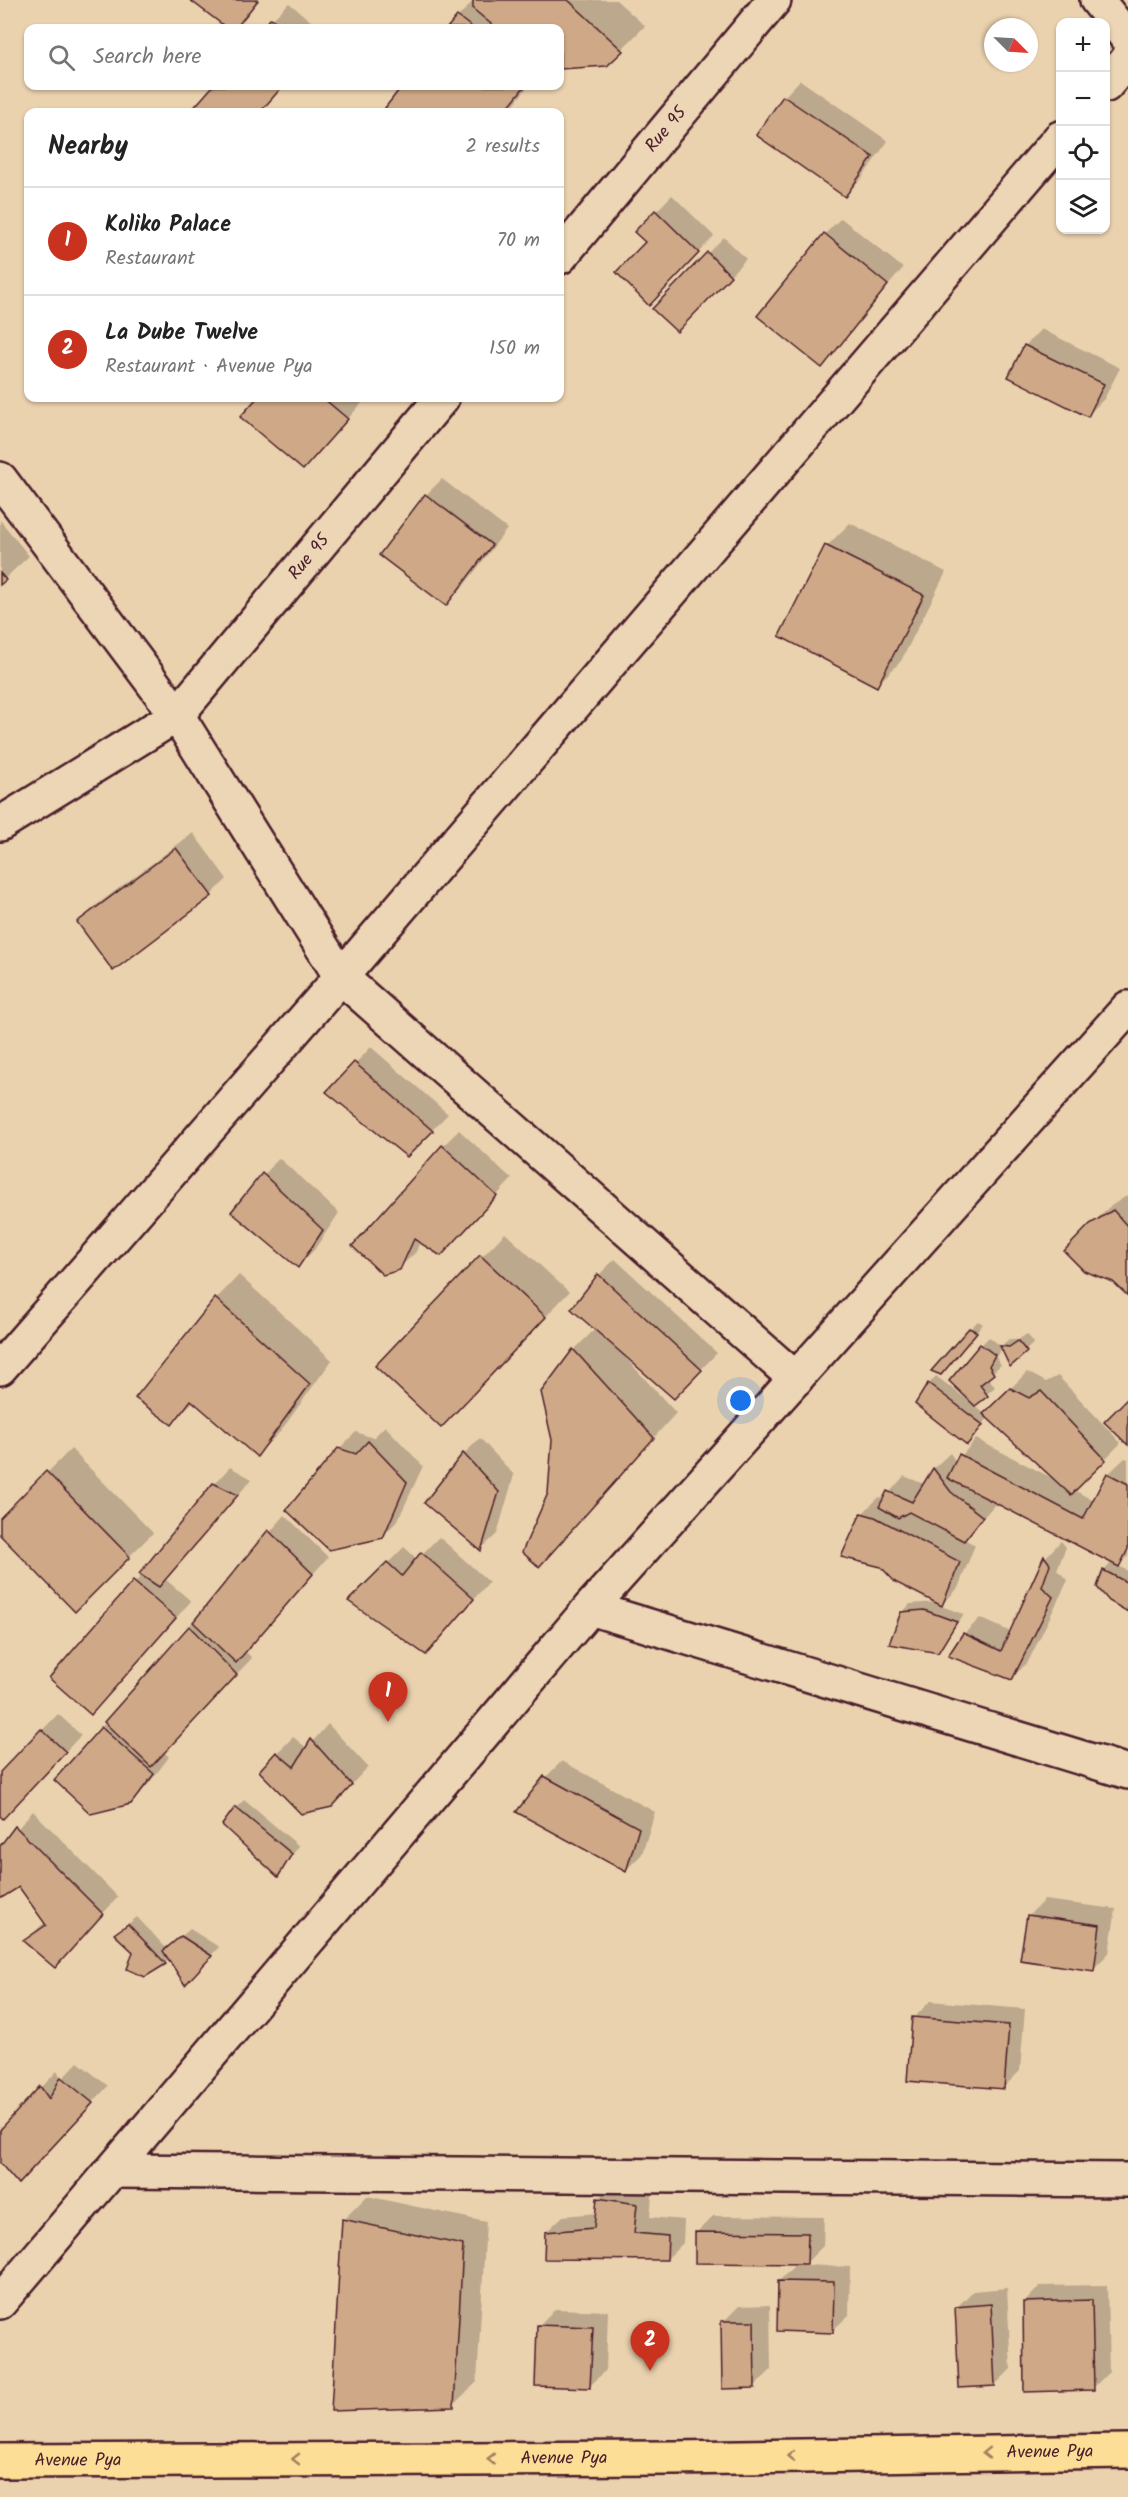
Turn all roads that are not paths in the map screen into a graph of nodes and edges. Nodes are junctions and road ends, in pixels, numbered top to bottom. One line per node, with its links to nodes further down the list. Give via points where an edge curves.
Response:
1 (774, 0): 7 (street, Rue 95)
2 (1097, 0): 3 (street)
3 (1128, 39)
4 (1128, 59): 5 (street)
5 (1110, 80)
6 (1056, 143): 12 (street)
7 (564, 252)
8 (439, 402): 10 (street, Rue 95)
9 (0, 479): 10 (street)
10 (177, 715): 11 (street, Rue 95); 12 (street)
11 (0, 824)
12 (341, 977): 14 (street); 15 (street)
13 (1128, 1008): 15 (street)
14 (0, 1368)
15 (796, 1379): 16 (street)
16 (590, 1608): 17 (street); 18 (street)
17 (1128, 1772)
18 (113, 2171): 19 (street); 20 (street)
19 (1128, 2180)
20 (0, 2302)
21 (1128, 2451): 22 (main road, Avenue Pya, one-way to 22)
22 (0, 2461)

